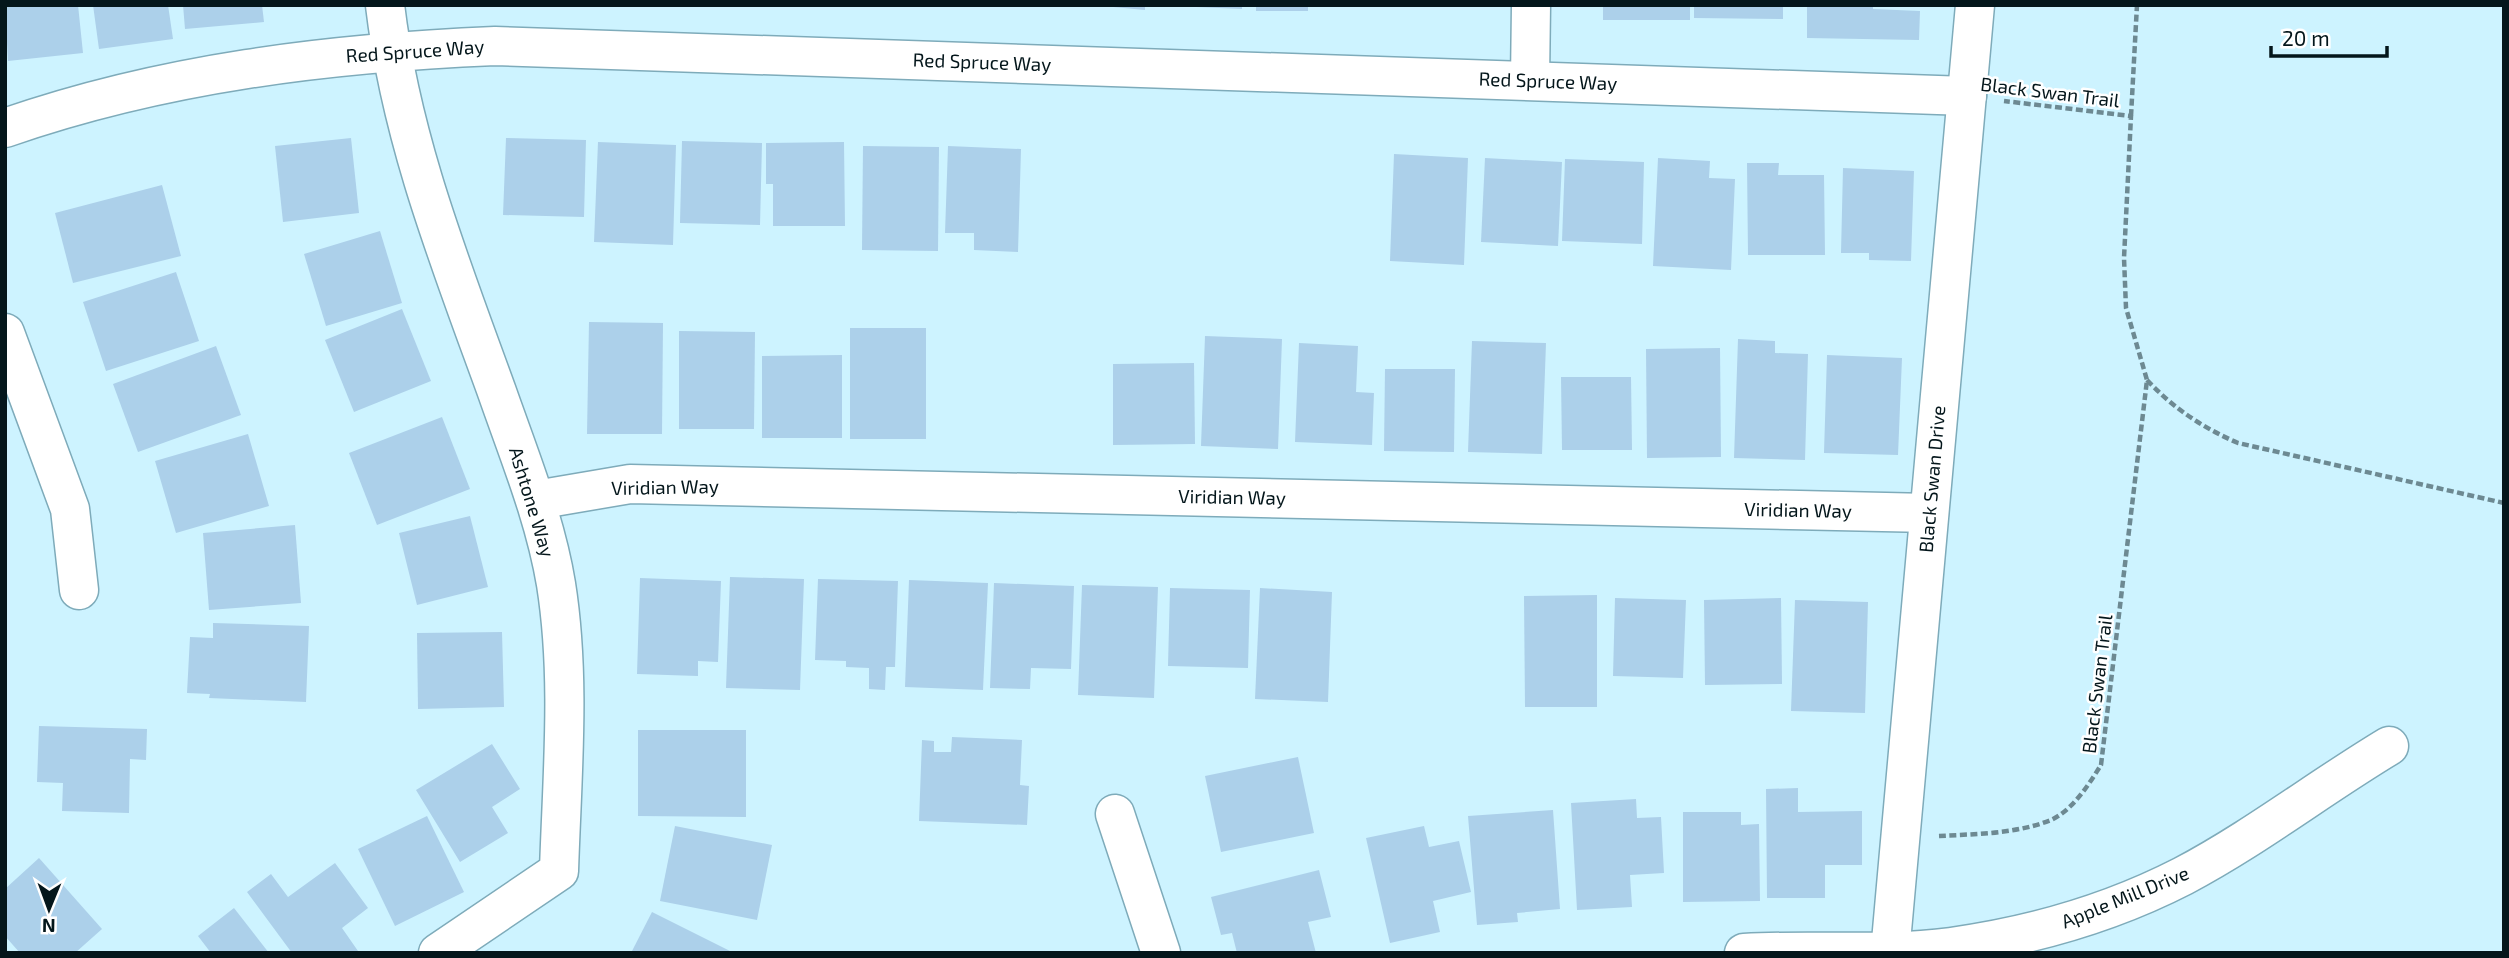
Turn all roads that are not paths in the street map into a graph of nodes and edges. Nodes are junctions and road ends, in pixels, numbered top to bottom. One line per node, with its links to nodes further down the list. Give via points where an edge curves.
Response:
1 (385, 5): 4 (street, Ashtone Way)
2 (1531, 5): 5 (street)
3 (1975, 5): 6 (street, Black Swan Drive)
4 (390, 50): 5 (street, Red Spruce Way, via 509,46); 7 (street, Red Spruce Way, via 268,64 129,92); 9 (street, Ashtone Way, via 428,202)
5 (1530, 80): 6 (street, Red Spruce Way)
6 (1967, 96): 10 (street, Black Swan Drive)
7 (5, 128)
8 (5, 333): 11 (street, via 70,509)
9 (536, 500): 10 (street, Viridian Way, via 630,484); 15 (street, Ashtone Way, via 556,584 564,669 559,871)
10 (1929, 513): 14 (street, Black Swan Drive)
11 (79, 590)
12 (2389, 746): 14 (street, Apple Mill Drive, via 2182,877 2098,912 2040,930 1950,947)
13 (1115, 814): 16 (street)
14 (1890, 952): 17 (street, Apple Mill Drive)
15 (438, 953)
16 (1161, 953)
17 (1744, 953)

